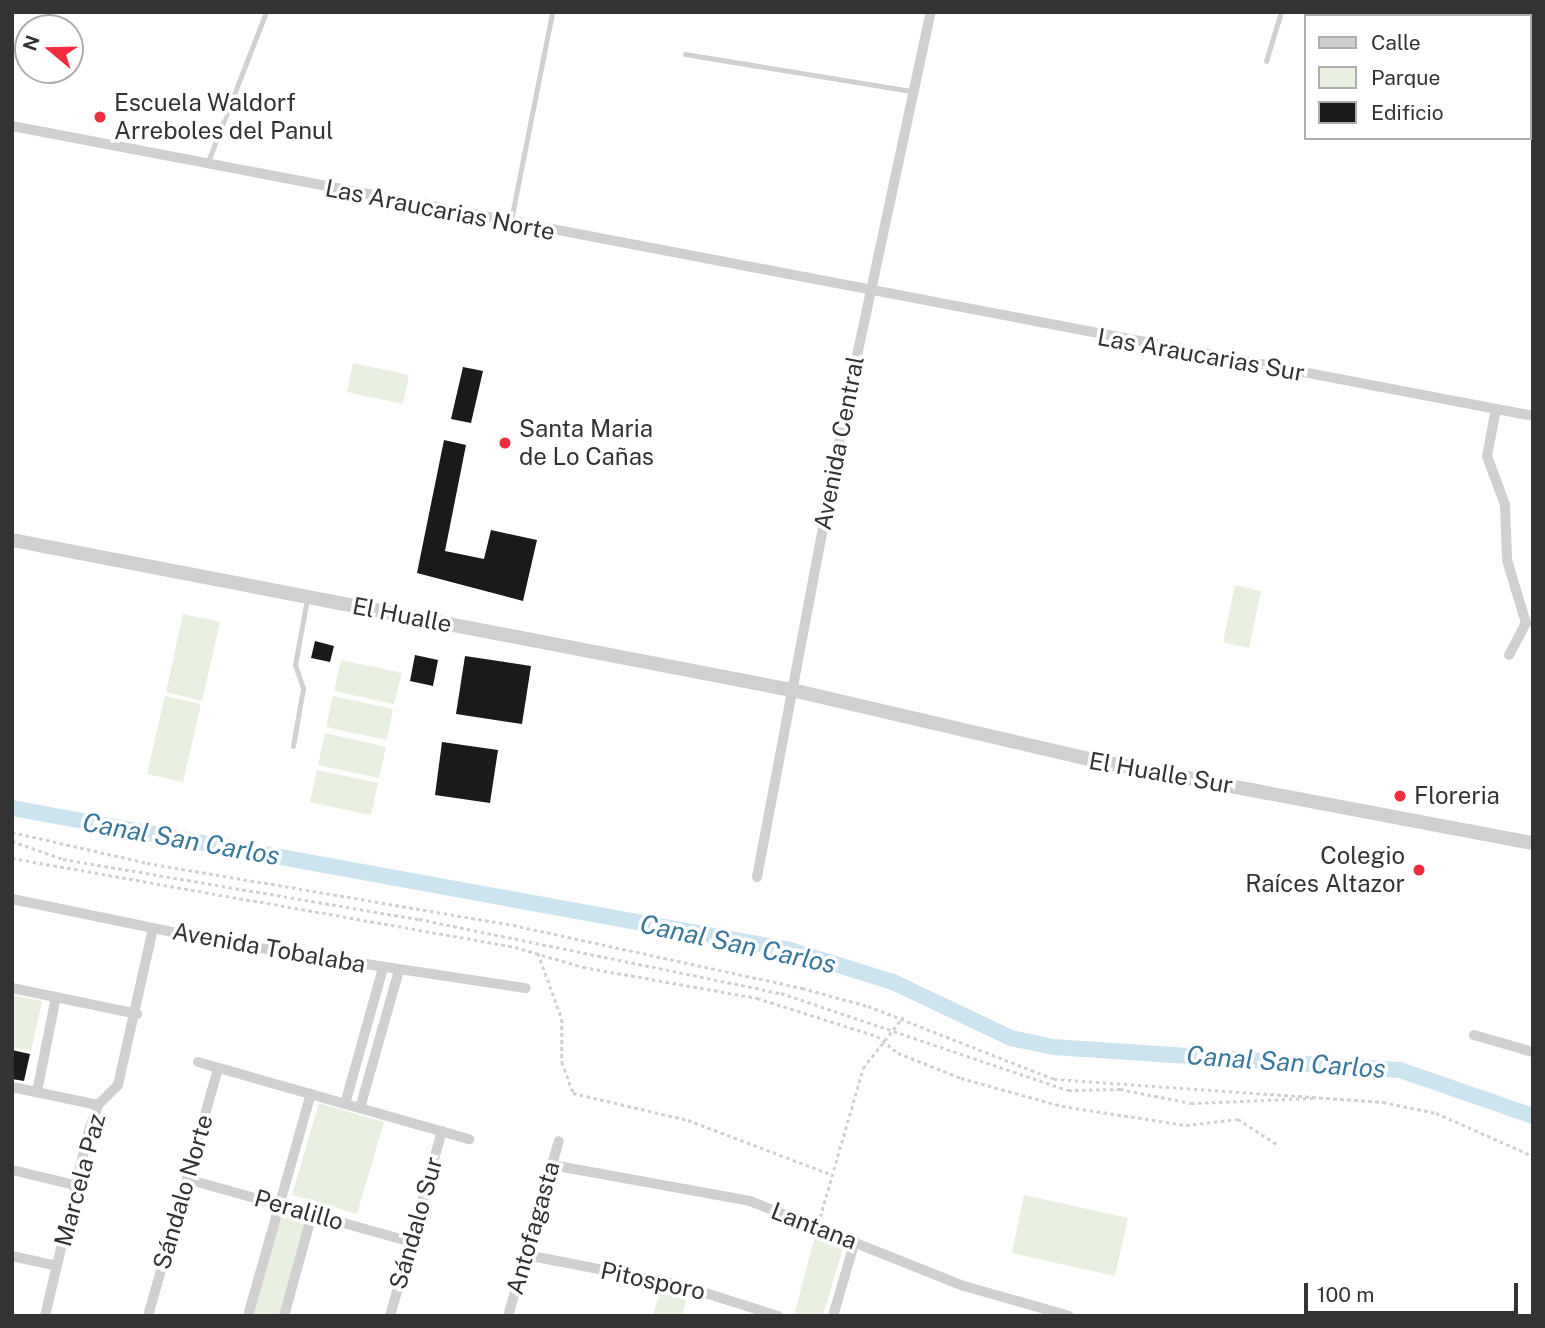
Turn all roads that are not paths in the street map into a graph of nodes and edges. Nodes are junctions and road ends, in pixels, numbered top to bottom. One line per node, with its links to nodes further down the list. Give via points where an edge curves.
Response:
1 (266, 12): 9 (lane)
2 (552, 12): 10 (lane)
3 (931, 12): 7 (street, Avenida Central)
4 (1281, 12): 6 (lane)
5 (685, 54): 7 (lane)
6 (1266, 61)
7 (911, 91): 11 (street, Avenida Central)
8 (12, 126): 9 (street, Las Araucarias Norte)
9 (207, 164): 10 (street, Las Araucarias Norte)
10 (510, 223): 11 (street, Las Araucarias Norte)
11 (869, 293): 12 (street, Las Araucarias Sur); 17 (street, Avenida Central)
12 (1496, 409): 13 (street, Las Araucarias Sur); 16 (street, via 1487,456 1505,505 1507,559 1526,623)
13 (1533, 416)
14 (12, 540): 15 (street, El Hualle)
15 (307, 597): 17 (street, El Hualle); 18 (lane, via 295,666 303,688)
16 (1508, 655)
17 (792, 690): 19 (street, El Hualle Sur, via 1084,759); 20 (street, Avenida Central)
18 (293, 746)
19 (1533, 843)
20 (757, 877)
21 (12, 899): 22 (street, Avenida Tobalaba)
22 (153, 929): 23 (street, Avenida Tobalaba); 28 (street, Marcela Paz)
23 (383, 968): 24 (street, Avenida Tobalaba); 36 (street)
24 (399, 970): 26 (street, Avenida Tobalaba); 38 (street)
25 (12, 988): 27 (street)
26 (526, 988)
27 (56, 997): 28 (street); 34 (street)
28 (137, 1014): 37 (street, Marcela Paz, via 118,1086)
29 (1474, 1035): 30 (street)
30 (1533, 1052)
31 (198, 1062): 32 (street)
32 (218, 1068): 35 (street); 44 (street, Sándalo Norte)
33 (12, 1087): 34 (street)
34 (37, 1092): 37 (street)
35 (310, 1094): 36 (street); 46 (street)
36 (345, 1104): 38 (street)
37 (98, 1105): 45 (street, Marcela Paz)
38 (360, 1108): 39 (street)
39 (442, 1131): 40 (street); 49 (street, Sándalo Sur)
40 (469, 1139)
41 (559, 1141): 42 (street, Antofagasta)
42 (552, 1165): 48 (street, Lantana, via 682,1184); 50 (street, Antofagasta)
43 (12, 1170): 45 (street)
44 (187, 1179): 46 (street, Peralillo); 54 (street, Sándalo Norte)
45 (75, 1185): 52 (street, Marcela Paz)
46 (279, 1205): 47 (street, Peralillo); 55 (street)
47 (312, 1214): 49 (street, Peralillo); 56 (street)
48 (855, 1241): 60 (street); 61 (street, Lantana, via 964,1286)
49 (411, 1242): 57 (street, Sándalo Sur)
50 (526, 1255): 58 (street, Antofagasta); 59 (street, Pitosporo, via 677,1284)
51 (12, 1256): 52 (street)
52 (57, 1266): 53 (street, Marcela Paz)
53 (45, 1316)
54 (148, 1316)
55 (248, 1316)
56 (284, 1316)
57 (390, 1316)
58 (508, 1316)
59 (778, 1316)
60 (833, 1316)
61 (1069, 1316)

